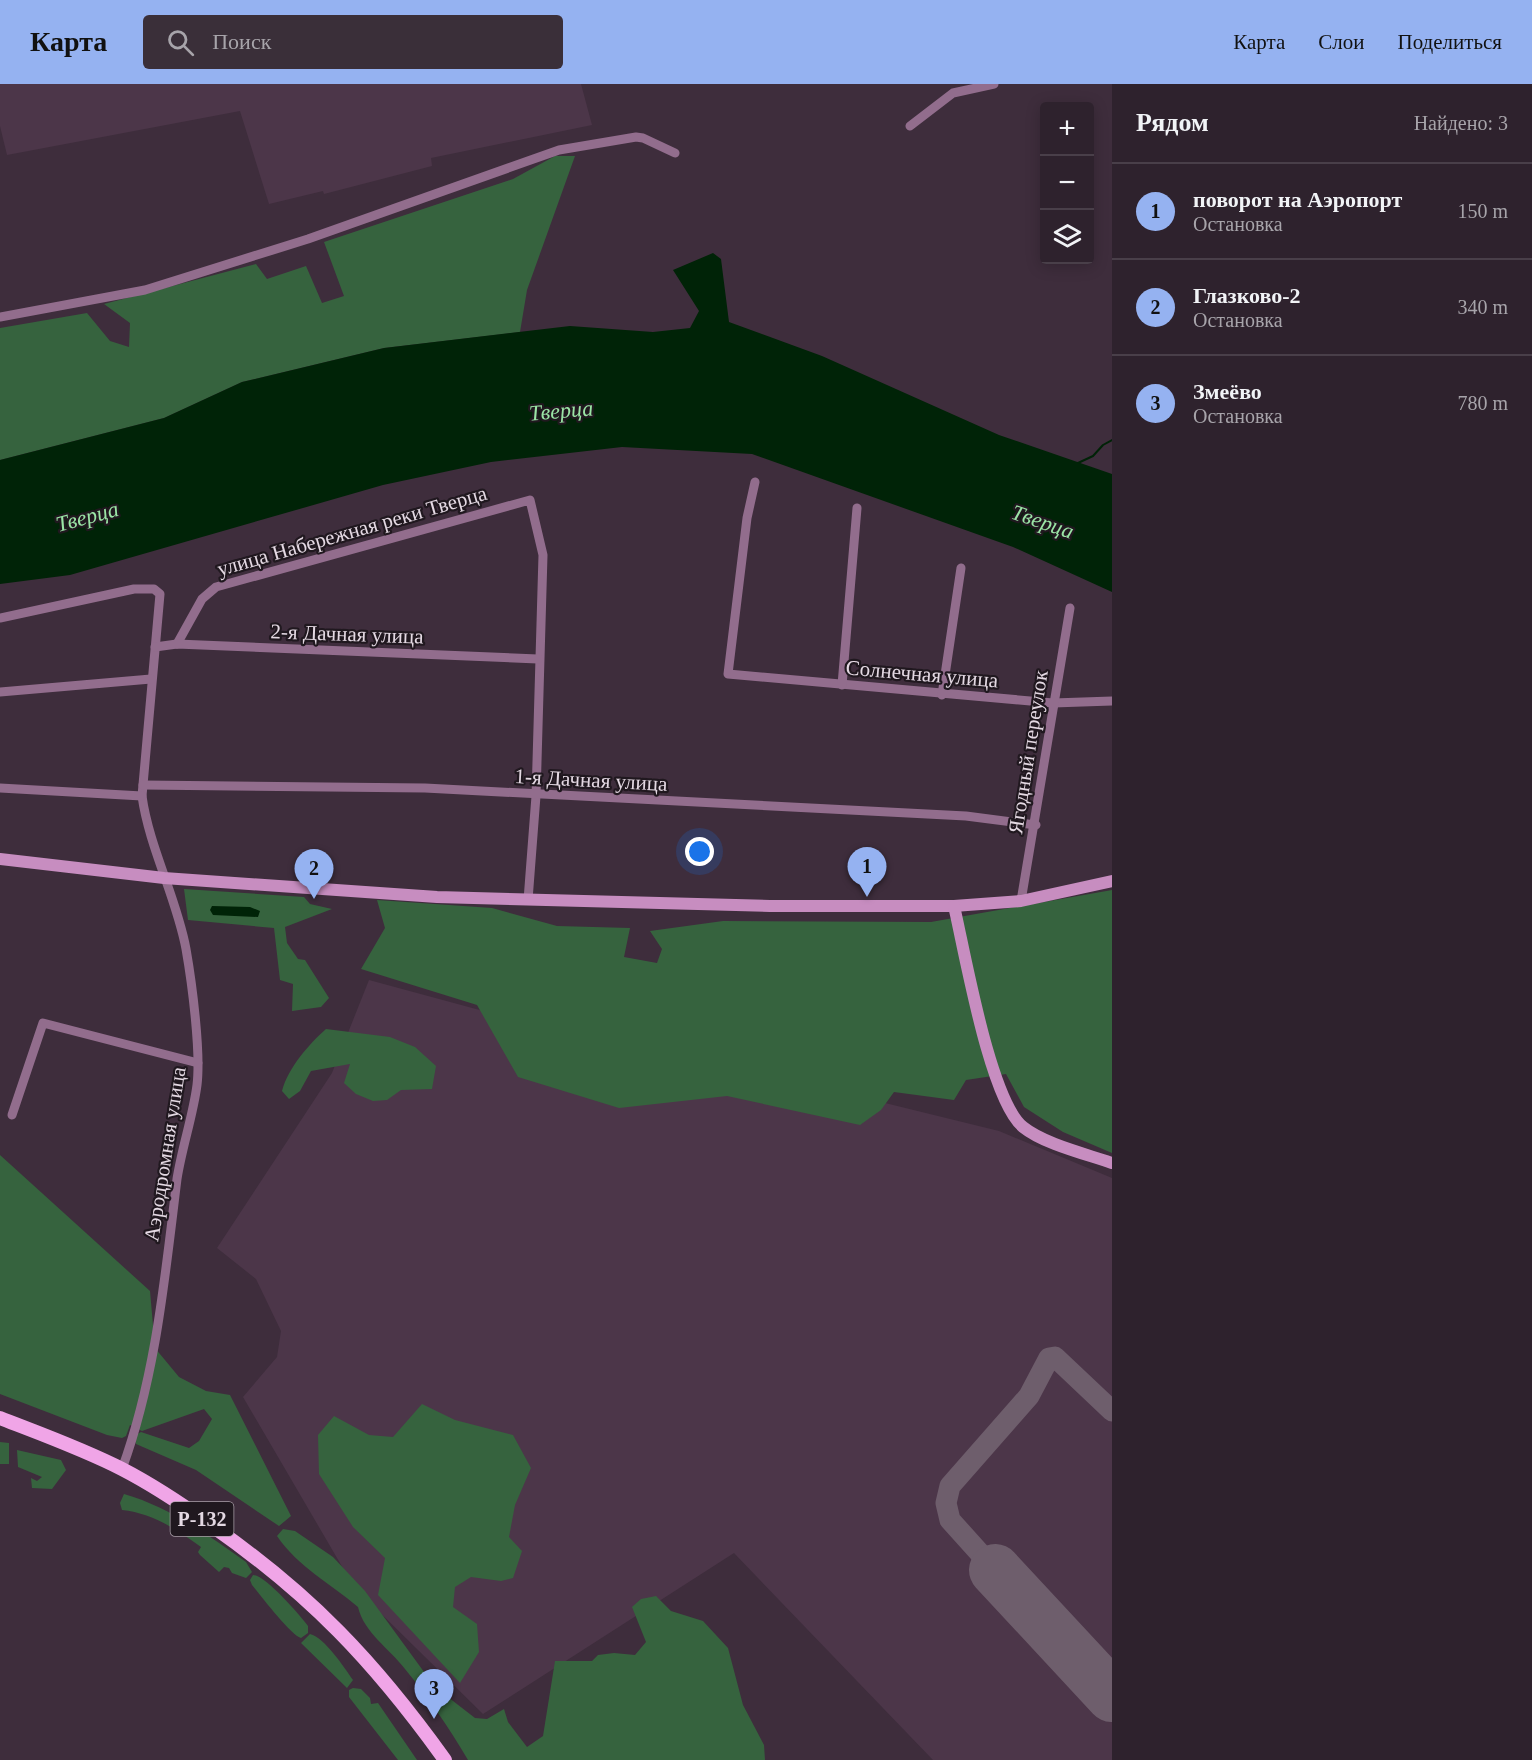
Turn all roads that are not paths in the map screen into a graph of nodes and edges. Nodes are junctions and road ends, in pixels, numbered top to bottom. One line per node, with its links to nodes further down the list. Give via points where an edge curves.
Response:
1 (994, 84): 2 (street, via 953,93)
2 (910, 126)
3 (675, 153): 4 (street, via 636,137 559,150 308,239 145,290)
4 (0, 317)
5 (755, 482): 14 (street, Солнечная улица, via 728,674)
6 (857, 508): 14 (street)
7 (961, 568): 16 (street)
8 (1070, 608): 18 (street, Ягодный переулок)
9 (0, 618): 11 (street, Аэродромная улица, via 134,589 154,589 160,594)
10 (177, 644): 11 (street, 2-я Дачная улица); 12 (street, 2-я Дачная улица); 12 (street, улица Набережная реки Тверца, via 197,607 216,587 530,500 543,555)
11 (155, 646): 13 (street, Аэродромная улица)
12 (538, 659): 22 (street)
13 (151, 680): 15 (street); 19 (street, Аэродромная улица)
14 (842, 685): 16 (street, Солнечная улица)
15 (0, 692)
16 (942, 695): 18 (street, Солнечная улица)
17 (1112, 701): 18 (street, Солнечная улица)
18 (1053, 703): 23 (street, Ягодный переулок)
19 (143, 785): 21 (street, Аэродромная улица); 22 (street, 1-я Дачная улица, via 425,788)
20 (0, 788): 21 (street)
21 (142, 796): 25 (street, Аэродромная улица)
22 (536, 796): 23 (street, 1-я Дачная улица, via 966,816); 27 (street)
23 (1036, 825): 28 (street, Ягодный переулок)
24 (0, 859): 25 (main road)
25 (164, 878): 27 (main road); 30 (street, Аэродромная улица, via 186,947)
26 (1112, 881): 28 (main road)
27 (528, 900): 29 (main road, via 792,907)
28 (1021, 901): 29 (main road)
29 (954, 906): 32 (main road, via 995,1078 1008,1109 1022,1127 1034,1134)
30 (198, 1063): 31 (street, via 43,1023); 34 (street, Аэродромная улица, via 156,1329 133,1439)
31 (12, 1115)
32 (1112, 1164)
33 (0, 1418): 34 (main road, Р-132)
34 (122, 1469): 35 (main road, Р-132, via 233,1540 302,1594 371,1664)
35 (445, 1760)

